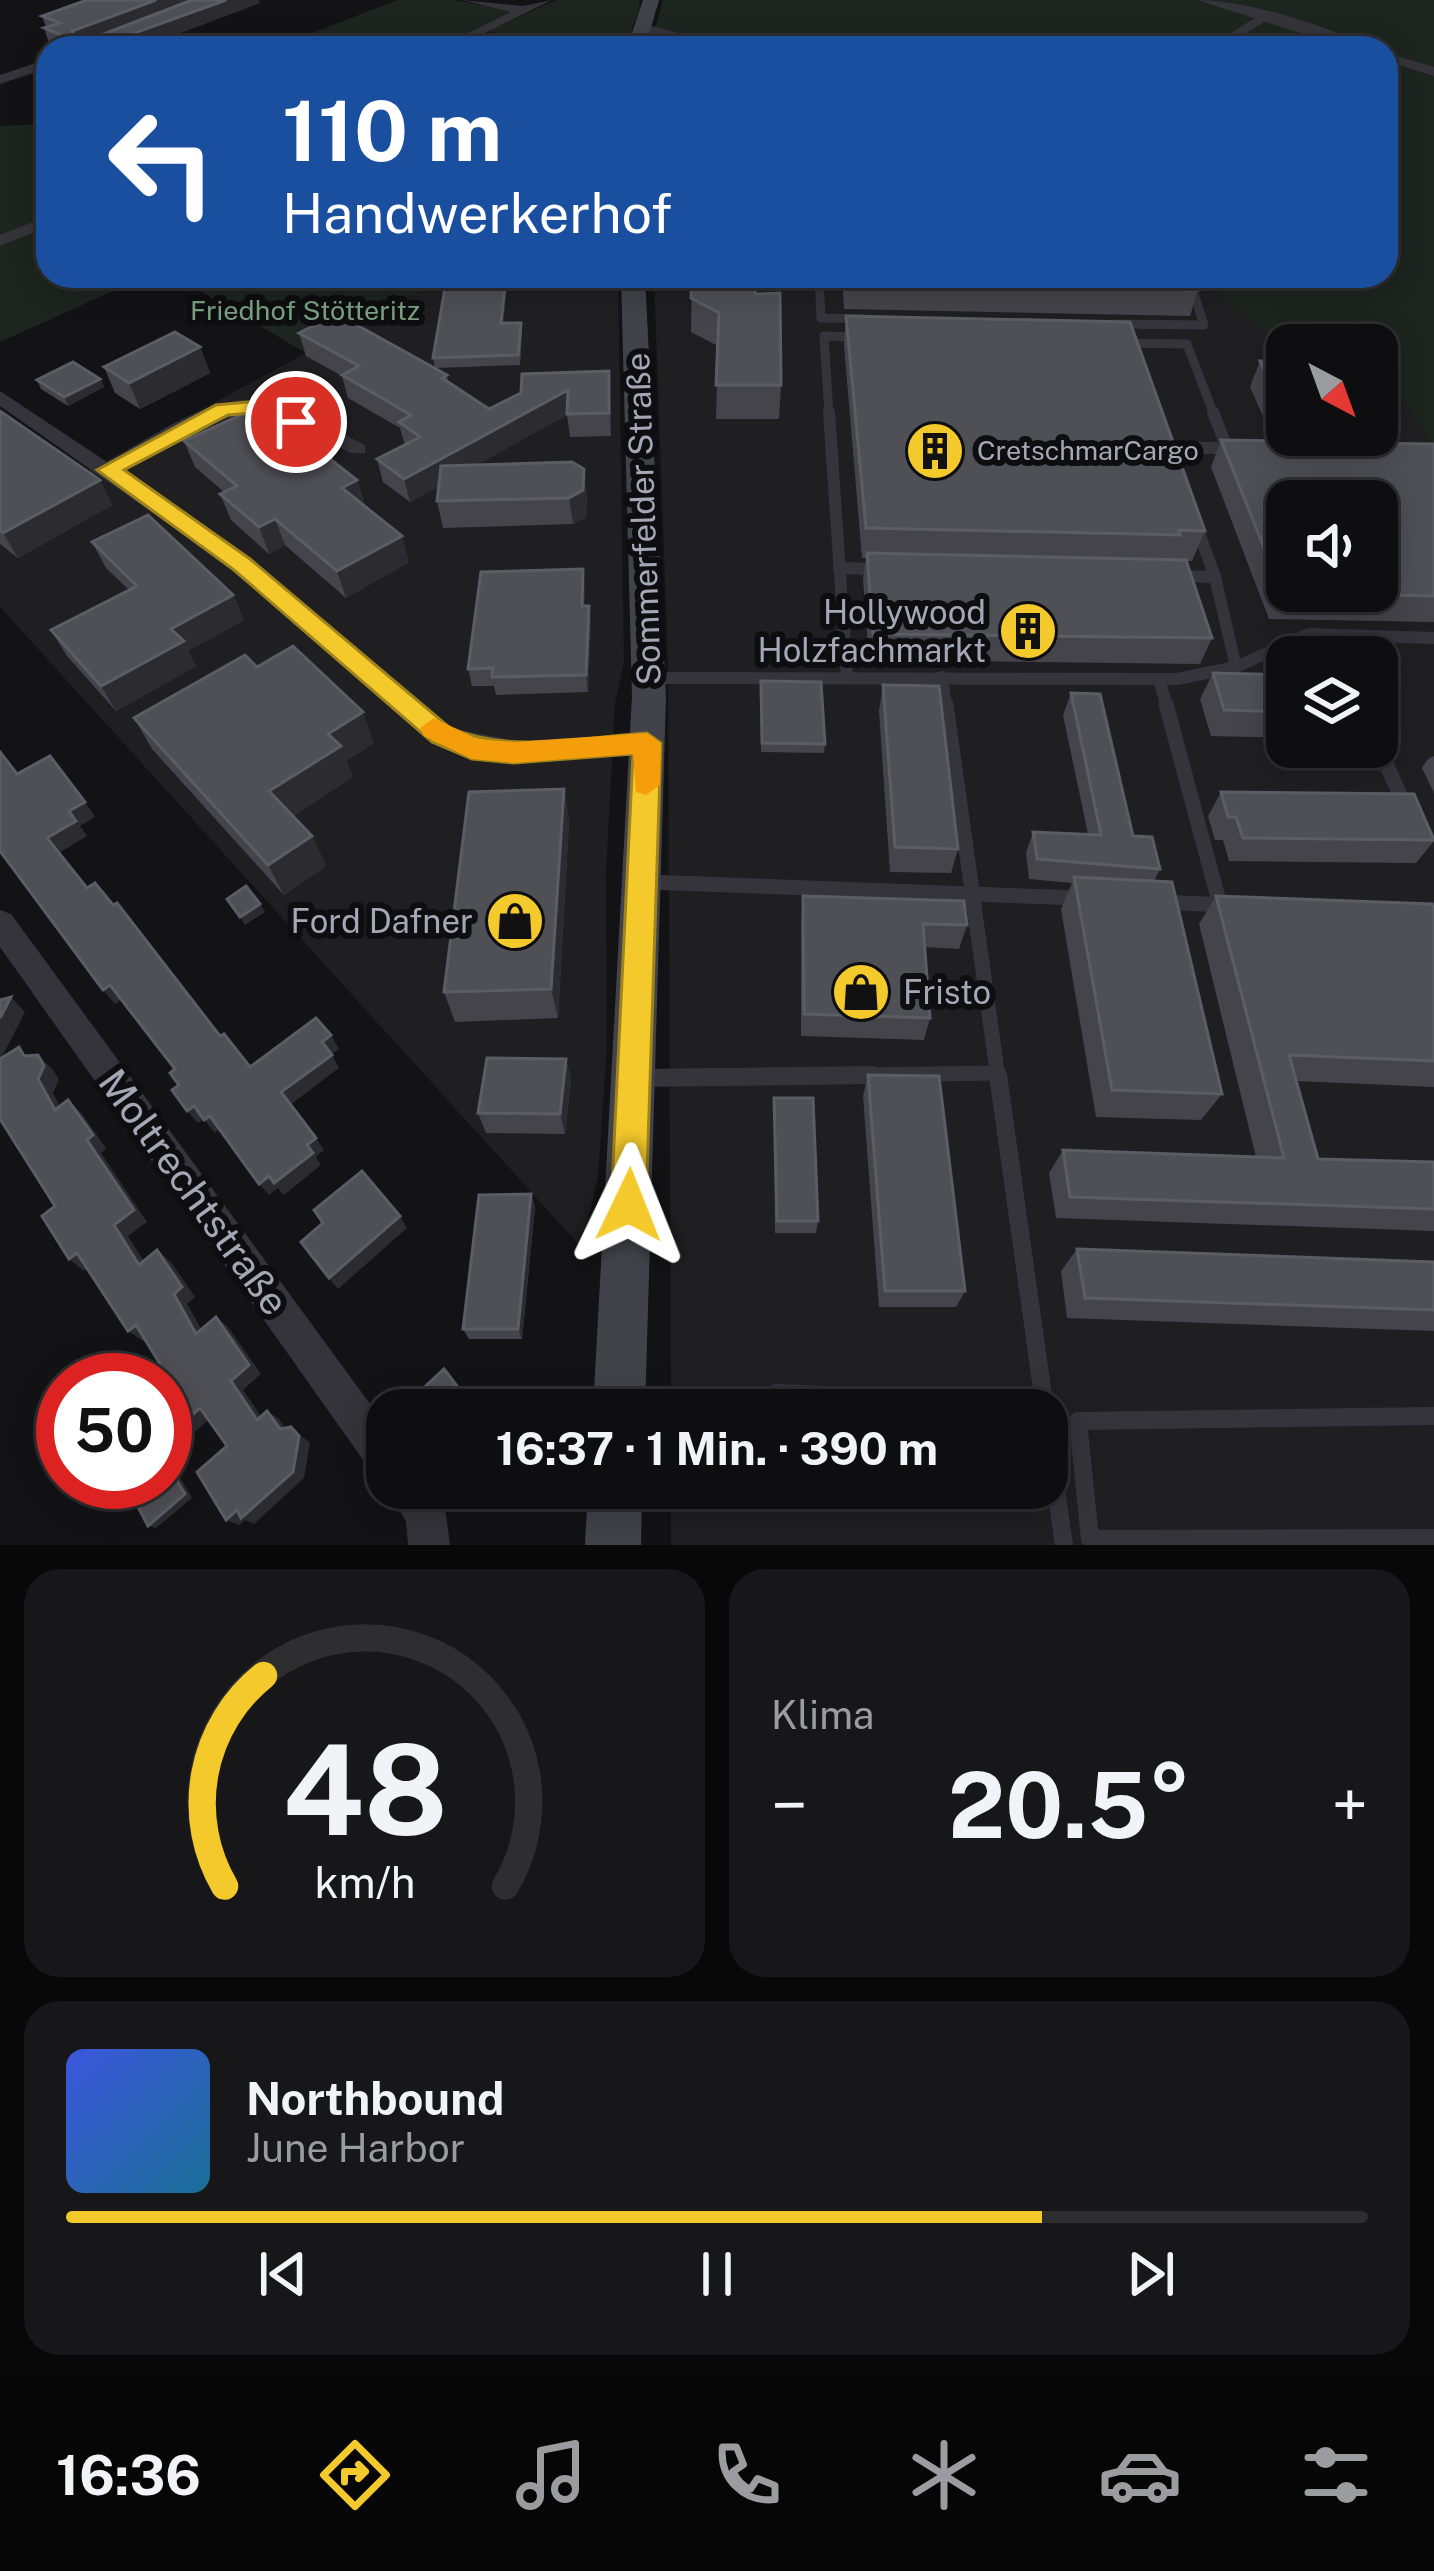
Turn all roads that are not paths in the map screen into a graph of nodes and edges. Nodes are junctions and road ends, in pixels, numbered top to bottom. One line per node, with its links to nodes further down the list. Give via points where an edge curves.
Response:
1 (468, 0): 5 (street)
2 (546, 0): 5 (street)
3 (651, 0): 7 (main road)
4 (1203, 0): 6 (street)
5 (524, 10): 8 (street)
6 (1266, 16): 11 (lane); 12 (street)
7 (645, 28): 9 (main road); 10 (lane)
8 (469, 36)
9 (641, 36)
10 (676, 36)
11 (1234, 36)
12 (1325, 36)
13 (1398, 61): 15 (street)
14 (36, 67): 16 (street)
15 (1434, 72)
16 (0, 80)
17 (36, 226): 18 (street)
18 (0, 241)
19 (633, 288): 45 (main road, Sommerfelder Straße)
20 (820, 288): 22 (lane, via 821,318)
21 (1192, 288): 23 (lane, via 1204,325)
22 (869, 319)
23 (1108, 324)
24 (869, 337): 33 (lane, via 824,336)
25 (1119, 343): 27 (lane, via 1186,344)
26 (0, 397): 30 (street)
27 (1227, 448): 29 (lane); 31 (lane, via 1177,454)
28 (358, 449): 30 (street, via 268,406 245,404)
29 (1250, 449)
30 (108, 470): 47 (street, via 242,565 441,735 472,749 514,752)
31 (1182, 480)
32 (1195, 519): 36 (lane)
33 (839, 568): 34 (lane); 43 (lane)
34 (910, 570)
35 (1168, 576): 36 (lane)
36 (1215, 578): 42 (lane)
37 (1306, 636): 38 (lane)
38 (1328, 636)
39 (1398, 637): 40 (lane)
40 (1434, 638)
41 (1266, 654): 42 (lane)
42 (1236, 668): 46 (lane)
43 (847, 676): 44 (lane); 45 (lane)
44 (942, 677): 46 (lane); 51 (lane)
45 (648, 678): 47 (main road, Sommerfelder Straße)
46 (1159, 679): 54 (lane)
47 (647, 743): 50 (main road, Sommerfelder Straße)
48 (1388, 768): 49 (lane)
49 (1411, 818)
50 (642, 881): 51 (lane); 58 (main road, Sommerfelder Straße)
51 (973, 892): 52 (lane); 57 (lane)
52 (1108, 899)
53 (1153, 902): 54 (lane)
54 (1220, 905): 55 (lane)
55 (1243, 906)
56 (0, 922): 62 (street, Moltrechtstraße)
57 (998, 1073): 58 (lane); 60 (lane)
58 (634, 1078): 59 (main road, Sommerfelder Straße)
59 (620, 1389)
60 (1042, 1389)
61 (1434, 1417): 66 (lane, via 1078,1421 1090,1539)
62 (366, 1431)
63 (422, 1509): 67 (street)
64 (614, 1509): 68 (main road)
65 (1059, 1509): 69 (lane)
66 (1434, 1538)
67 (429, 1545)
68 (613, 1545)
69 (1064, 1545)

